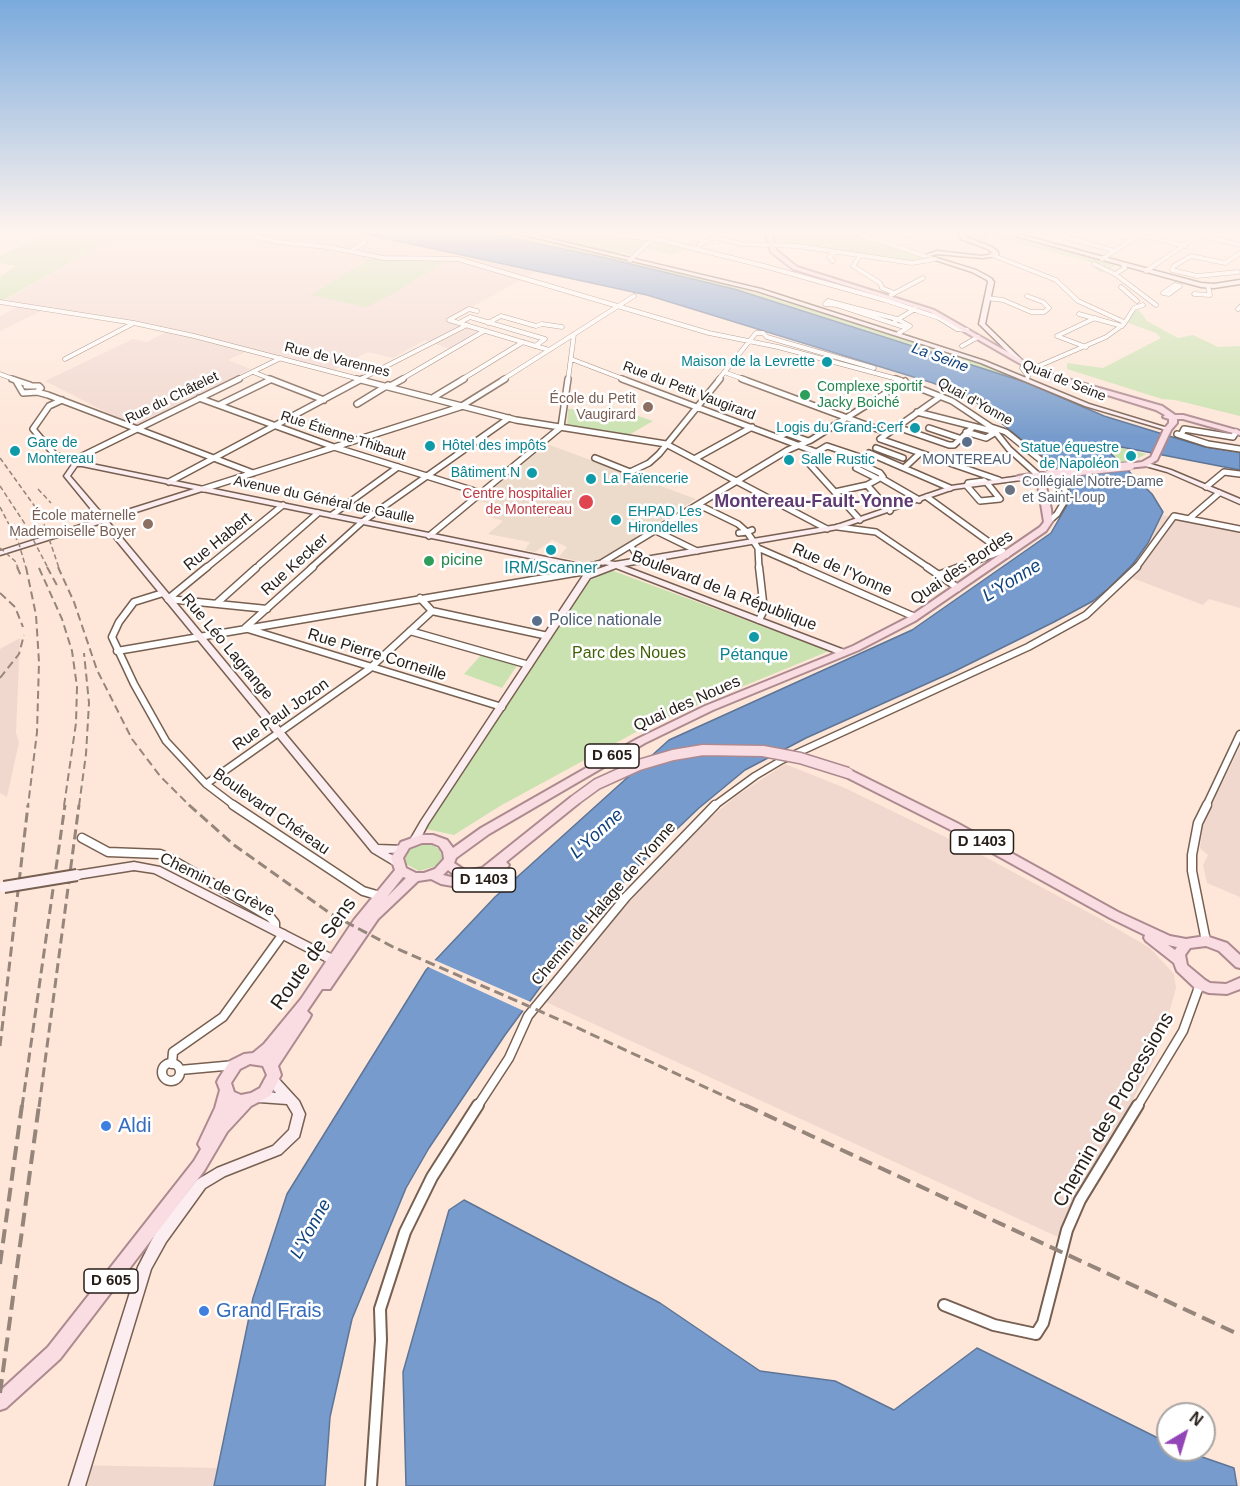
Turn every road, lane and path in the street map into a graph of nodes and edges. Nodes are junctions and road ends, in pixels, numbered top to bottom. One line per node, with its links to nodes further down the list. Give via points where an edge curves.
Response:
1 (595, 299): 14 (street)
2 (629, 299): 14 (street)
3 (788, 299): 49 (main road, Quai de Seine)
4 (881, 299): 15 (street)
5 (902, 299): 27 (main road)
6 (987, 299): 37 (main road, via 982,324)
7 (998, 299): 8 (street, via 1031,312 1049,308)
8 (1036, 299)
9 (1076, 299): 23 (street)
10 (1149, 299): 13 (street)
11 (0, 302): 21 (street, Rue de Varennes)
12 (1143, 305): 23 (street, via 1134,308)
13 (1156, 305)
14 (618, 306): 29 (street); 32 (street)
15 (915, 309): 19 (street); 27 (street, via 957,329)
16 (477, 311): 22 (street, via 469,309 449,320)
17 (1079, 314): 18 (street)
18 (1095, 318): 23 (street); 38 (street, via 1057,336)
19 (895, 321): 19 (street, via 831,301 825,303); 28 (street, via 907,328)
20 (488, 322): 22 (street, via 470,317); 25 (street, via 501,316 536,326); 35 (street, via 545,339)
21 (134, 323): 40 (street, Rue de Varennes); 41 (street)
22 (459, 323): 24 (street)
23 (1123, 324): 38 (street)
24 (467, 326): 26 (street); 48 (street)
25 (562, 327)
26 (484, 330): 33 (street); 54 (street)
27 (968, 330): 30 (main road)
28 (899, 333)
29 (573, 334): 31 (street); 34 (street)
30 (978, 337): 36 (street); 37 (main road)
31 (567, 339): 34 (street); 39 (street)
32 (749, 341): 46 (street); 52 (street); 52 (street, Quai d'Yonne, via 755,334 763,333)
33 (523, 342): 35 (street); 58 (street)
34 (574, 342): 42 (street)
35 (535, 346): 39 (street)
36 (962, 346)
37 (1000, 346): 43 (main road)
38 (1086, 347): 44 (street)
39 (549, 350): 64 (street)
40 (281, 358): 45 (street, Rue du Châtelet); 48 (street, Rue de Varennes)
41 (65, 359)
42 (571, 359): 65 (street, Rue du Petit Vaugirard); 71 (street)
43 (1022, 365): 44 (main road); 49 (street)
44 (1034, 369): 69 (main road, via 1159,408)
45 (253, 372): 50 (street); 59 (street, Rue du Châtelet)
46 (724, 372): 65 (street); 67 (street)
47 (0, 374): 51 (street)
48 (363, 379): 54 (street, Rue de Varennes); 60 (street)
49 (1027, 379): 69 (main road, Quai de Seine, via 1087,405 1150,422)
50 (270, 380): 60 (street); 63 (street)
51 (16, 381): 53 (street); 55 (street)
52 (905, 381): 57 (street, Quai d'Yonne); 67 (street)
53 (30, 385): 55 (street); 56 (street, via 40,387)
54 (388, 385): 58 (street, Rue de Varennes); 62 (street)
55 (22, 388): 56 (street, via 23,393)
56 (37, 392): 61 (street)
57 (941, 396): 66 (street); 77 (street, Quai d'Yonne)
58 (434, 397): 64 (street, Rue de Varennes)
59 (199, 398): 63 (street, Rue Étienne Thibault); 76 (street, Rue du Châtelet)
60 (324, 400): 70 (street)
61 (59, 402): 76 (street); 98 (street, via 49,406 33,429 55,455)
62 (357, 404)
63 (219, 405): 70 (street, Rue Étienne Thibault)
64 (464, 405): 68 (street, Rue de Varennes); 87 (street)
65 (696, 406): 72 (street, Rue du Petit Vaugirard); 85 (street)
66 (917, 412): 73 (street); 74 (street)
67 (846, 416): 80 (street); 84 (street)
68 (509, 418): 71 (street, Rue de Varennes); 105 (street, Rue Kecker)
69 (1168, 422): 79 (main road, via 1184,417); 97 (main road)
70 (276, 426): 87 (street, Rue Étienne Thibault); 96 (street)
71 (561, 427): 85 (street, Rue de Varennes); 119 (street)
72 (752, 427): 81 (street, Rue du Petit Vaugirard); 94 (street)
73 (897, 427): 80 (street); 82 (street, via 942,443 954,445)
74 (973, 427): 77 (street); 78 (street)
75 (929, 429): 82 (street)
76 (135, 430): 96 (street); 98 (street, Rue du Châtelet)
77 (994, 430): 78 (street, via 986,438); 106 (street); 132 (street, Quai d'Yonne, via 1006,432 1023,445 1064,487 1066,499)
78 (966, 432): 82 (street)
79 (1238, 432): 89 (street, via 1233,437 1184,429 1179,434)
80 (888, 433): 83 (street)
81 (779, 438): 84 (street, via 786,433); 86 (street, Rue du Petit Vaugirard)
82 (959, 438)
83 (882, 440): 88 (street); 92 (street)
84 (807, 441): 86 (street)
85 (666, 444): 93 (street, via 649,463 630,472); 94 (street, Rue de Varennes)
86 (799, 446): 90 (street, Rue du Petit Vaugirard); 109 (street)
87 (334, 447): 101 (street, Rue Étienne Thibault); 103 (street)
88 (876, 448): 91 (street); 95 (street)
89 (1240, 449)
90 (816, 452): 99 (street, via 827,446); 118 (street, via 805,459)
91 (870, 453): 99 (street); 100 (street)
92 (919, 454): 102 (street); 110 (street)
93 (595, 458)
94 (696, 458): 109 (street, Rue de Varennes)
95 (903, 458)
96 (214, 459): 103 (street); 111 (street)
97 (1150, 460): 106 (main road, bridge, via 1130,466); 116 (main road)
98 (75, 462): 111 (main road, Avenue du Général de Gaulle); 129 (main road, Rue Léo Lagrange, via 67,476)
99 (862, 462): 107 (street, via 855,468)
100 (894, 465): 102 (street); 107 (street)
101 (398, 467): 105 (street, Rue Étienne Thibault); 127 (street)
102 (904, 468): 115 (street)
103 (253, 473): 117 (street)
104 (1240, 475): 116 (street, via 1224,472)
105 (426, 476): 119 (street, Rue Étienne Thibault); 131 (street, Rue Kecker)
106 (1038, 476): 108 (main road); 114 (main road)
107 (879, 477): 112 (street); 121 (street)
108 (1021, 478): 110 (main road); 114 (main road)
109 (738, 480): 124 (street); 135 (street, Rue de Varennes)
110 (988, 480): 113 (main road); 113 (street, via 1000,499 980,501)
111 (169, 482): 117 (main road, Avenue du Général de Gaulle)
112 (867, 485): 118 (street); 125 (street)
113 (968, 485): 115 (main road)
114 (1043, 487): 132 (main road)
115 (950, 488): 121 (main road)
116 (1206, 488): 120 (main road)
117 (203, 489): 123 (main road, Avenue du Général de Gaulle); 129 (main road)
118 (835, 492): 130 (street)
119 (481, 493): 139 (street)
120 (1219, 493): 122 (main road); 128 (street)
121 (923, 498): 125 (main road); 144 (street)
122 (1238, 499)
123 (283, 505): 126 (main road, Avenue du Général de Gaulle); 152 (street, Rue Habert)
124 (699, 505): 136 (street); 137 (street)
125 (890, 510): 130 (main road)
126 (318, 513): 127 (main road, Avenue du Général de Gaulle); 154 (street)
127 (332, 516): 131 (main road, Avenue du Général de Gaulle)
128 (1190, 518): 134 (street); 209 (street, Chemin de Halage de l'Yonne, via 1174,516 1139,565 1086,615 1028,647 755,776 719,801 619,905 528,1016 509,1058 432,1177 405,1232 380,1309)
129 (103, 520): 143 (main road); 152 (main road, Rue Léo Lagrange)
130 (860, 520): 133 (main road)
131 (362, 522): 139 (main road, Avenue du Général de Gaulle); 155 (street, Rue Kecker)
132 (1048, 522): 144 (main road, Quai des Bordes / D 605, via 1038,534)
133 (838, 527): 135 (main road); 150 (street, via 876,532)
134 (1239, 527)
135 (827, 529): 140 (main road)
136 (656, 531): 141 (street); 142 (street)
137 (750, 531): 138 (street); 140 (street)
138 (739, 533)
139 (429, 536): 148 (main road, Avenue du Général de Gaulle)
140 (756, 545): 142 (main road); 157 (street, Rue de l'Yonne); 158 (street, via 765,610)
141 (631, 546): 145 (street); 146 (street)
142 (697, 552): 145 (main road)
143 (0, 553)
144 (1004, 553): 150 (street); 151 (main road, Quai des Bordes / D 605)
145 (640, 561): 147 (main road)
146 (603, 562): 147 (main road, Boulevard de la République); 149 (main road)
147 (614, 566): 149 (main road); 158 (main road, Boulevard de la République)
148 (567, 569): 149 (main road, Avenue du Général de Gaulle); 153 (street)
149 (583, 571): 162 (main road)
150 (938, 575): 151 (street)
151 (958, 588): 157 (main road, Quai des Bordes / D 605)
152 (166, 596): 154 (street); 161 (main road, Rue Léo Lagrange); 164 (street, via 140,599 129,607 113,631)
153 (420, 598): 156 (street); 159 (street)
154 (216, 603): 155 (street)
155 (267, 609): 159 (street, Rue Kecker)
156 (432, 611): 160 (street, Rue Paul Jozon); 162 (street)
157 (915, 617): 165 (main road, Quai des Bordes / D 605)
158 (759, 620): 163 (main road, Boulevard de la République)
159 (245, 628): 161 (street); 168 (street, Rue Pierre Corneille)
160 (410, 631): 167 (street); 168 (street, Rue Paul Jozon)
161 (198, 636): 164 (street); 170 (main road, Rue Léo Lagrange)
162 (548, 636): 167 (main road)
163 (823, 645): 165 (main road, Boulevard de la République); 166 (main road, Boulevard de la République)
164 (117, 651): 172 (street, Boulevard Chéreau, via 166,741)
165 (844, 653): 166 (main road, Quai des Noues / D 605)
166 (826, 660): 174 (main road, Quai des Noues / D 605, via 622,750)
167 (529, 665): 169 (main road)
168 (371, 667): 169 (street, Rue Pierre Corneille); 170 (street, Rue Paul Jozon)
169 (502, 706): 173 (main road)
170 (278, 732): 172 (street, Rue Paul Jozon); 179 (main road, Rue Léo Lagrange)
171 (1240, 734): 189 (street, via 1198,823 1192,855)
172 (206, 784): 186 (street, Boulevard Chéreau, via 296,849 363,891)
173 (429, 818): 176 (main road); 177 (main road)
174 (485, 831): 177 (main road, D 605, via 456,842); 181 (main road, D 605)
175 (82, 838): 188 (street, Chemin de Grève, via 108,852 160,854 169,858 270,917)
176 (415, 840): 177 (main road); 180 (main road)
177 (438, 841): 181 (main road)
178 (523, 844): 181 (main road, D 1403, via 475,876 464,876); 183 (main road, D 1403, via 492,876 480,882 464,884); 187 (main road, D 1403, bridge, via 575,800 620,772 656,759 703,750 763,751 848,773)
179 (375, 849): 180 (main road); 182 (main road, Rue Léo Lagrange)
180 (401, 849): 182 (main road)
181 (449, 860): 183 (main road)
182 (399, 867): 184 (main road); 186 (main road, Route de Sens)
183 (433, 875): 184 (main road)
184 (415, 877): 199 (main road, Route de Sens, via 366,927)
185 (2, 888): 188 (main road, Chemin de Grève, bridge, via 134,867 156,870)
186 (380, 896): 192 (main road, Route de Sens)
187 (1114, 915): 190 (main road, D 1403, via 1168,940); 193 (main road, D 1403)
188 (279, 932): 192 (main road, Chemin de Grève); 200 (street, via 223,1017 173,1052 176,1067)
189 (1206, 941): 190 (main road); 191 (main road)
190 (1186, 944): 193 (main road)
191 (1235, 953): 194 (main road)
192 (333, 960): 197 (main road, Route de Sens, via 306,1002 269,1048)
193 (1179, 960): 195 (main road, via 1186,973)
194 (1240, 963)
195 (1200, 984): 196 (main road, via 1218,989); 206 (street, Chemin des Processions, via 1183,1031 1080,1200 1067,1230 1043,1323 1036,1334 994,1325)
196 (1238, 987)
197 (256, 1058): 198 (main road); 199 (main road)
198 (235, 1065): 200 (street); 202 (main road)
199 (271, 1065): 201 (main road)
200 (210, 1066): 202 (street)
201 (273, 1081): 203 (main road); 204 (main road)
202 (225, 1087): 203 (main road, via 234,1099); 205 (main road, D 605, via 222,1109)
203 (253, 1099): 204 (main road); 205 (main road, D 605, via 222,1127 209,1152)
204 (288, 1099): 208 (main road, via 299,1114 295,1132 287,1142 201,1184 154,1250 145,1267)
205 (189, 1176): 207 (main road, D 605, via 54,1353)
206 (944, 1305)
207 (0, 1402)
208 (77, 1486)
209 (371, 1486)

